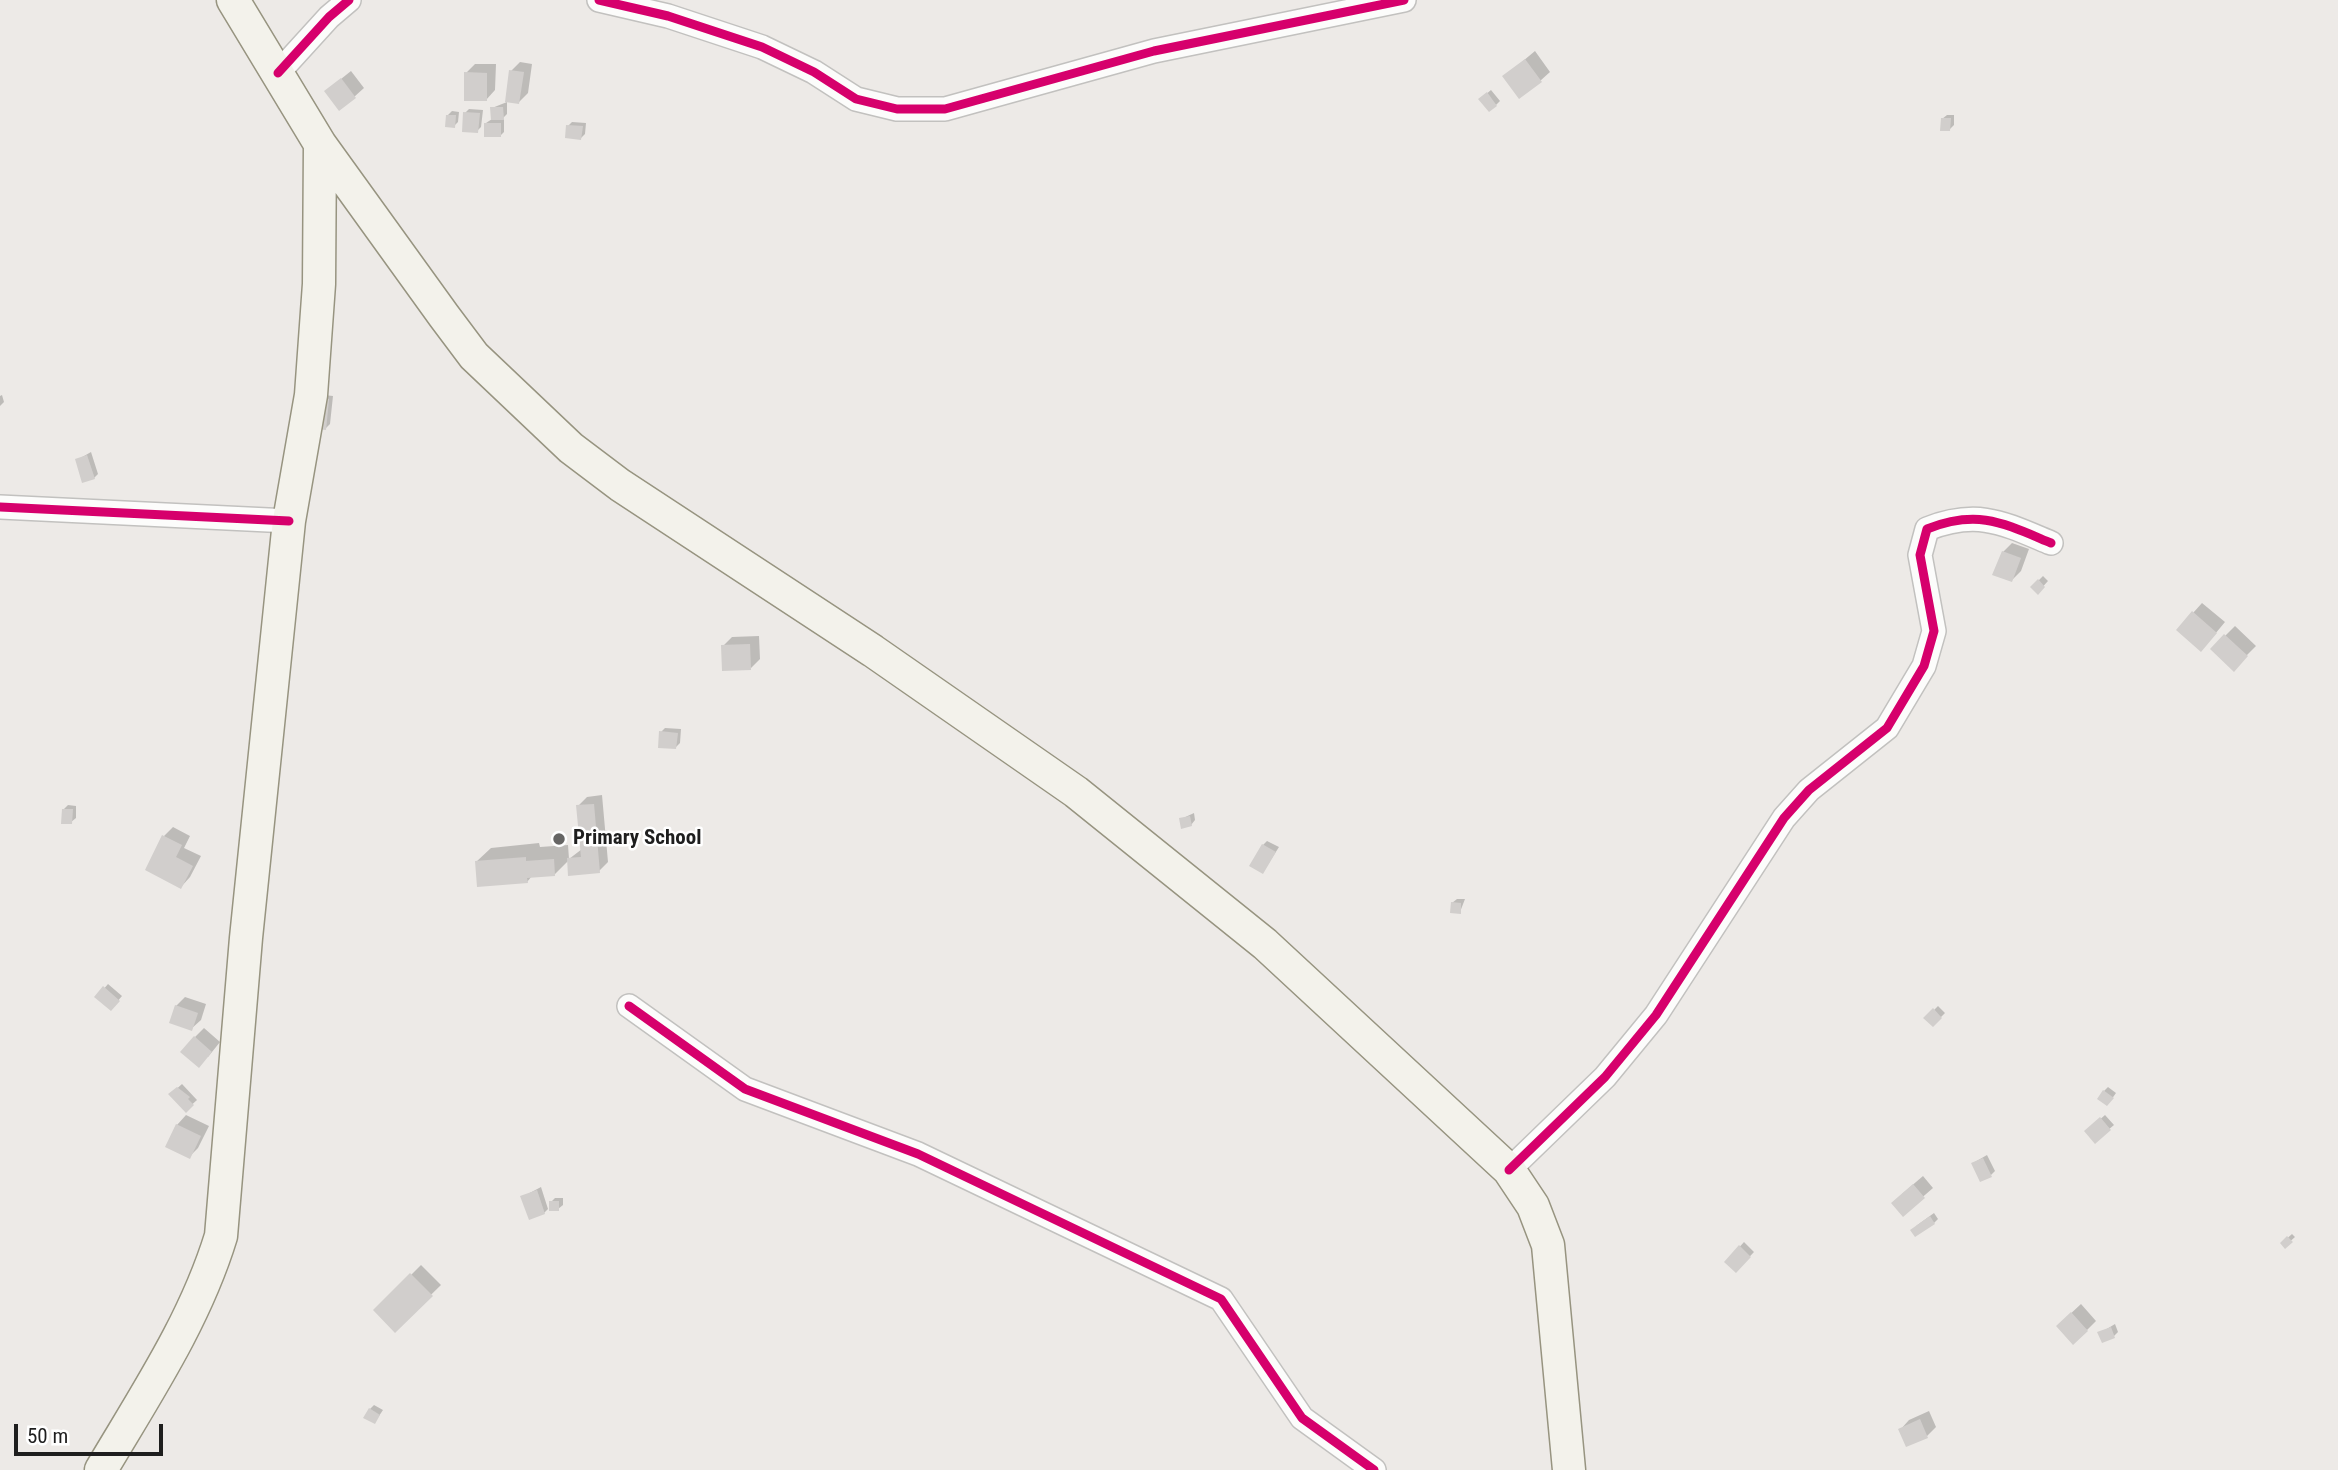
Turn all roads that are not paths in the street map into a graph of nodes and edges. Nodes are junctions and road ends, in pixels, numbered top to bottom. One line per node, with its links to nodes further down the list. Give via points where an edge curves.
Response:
1 (233, 0): 5 (main road)
2 (349, 0): 5 (street)
3 (599, 0): 4 (street, via 668,16 762,47 856,99 897,109 945,109 1154,51)
4 (1404, 0)
5 (278, 73): 6 (main road)
6 (320, 144): 8 (main road, via 319,284 311,395); 11 (main road, via 474,356 571,449 1076,792 1265,944)
7 (0, 506): 8 (street)
8 (289, 521): 12 (main road, via 221,1236 191,1315)
9 (2050, 543): 11 (street, via 2000,522 1954,518 1927,529 1920,555 1934,631 1924,666 1905,700 1886,728 1809,790 1784,818 1656,1015 1605,1077)
10 (629, 1006): 13 (street, via 746,1089 918,1154 1221,1299 1302,1418)
11 (1509, 1170): 14 (main road, via 1533,1206 1548,1245)
12 (101, 1470)
13 (1374, 1470)
14 (1569, 1470)

